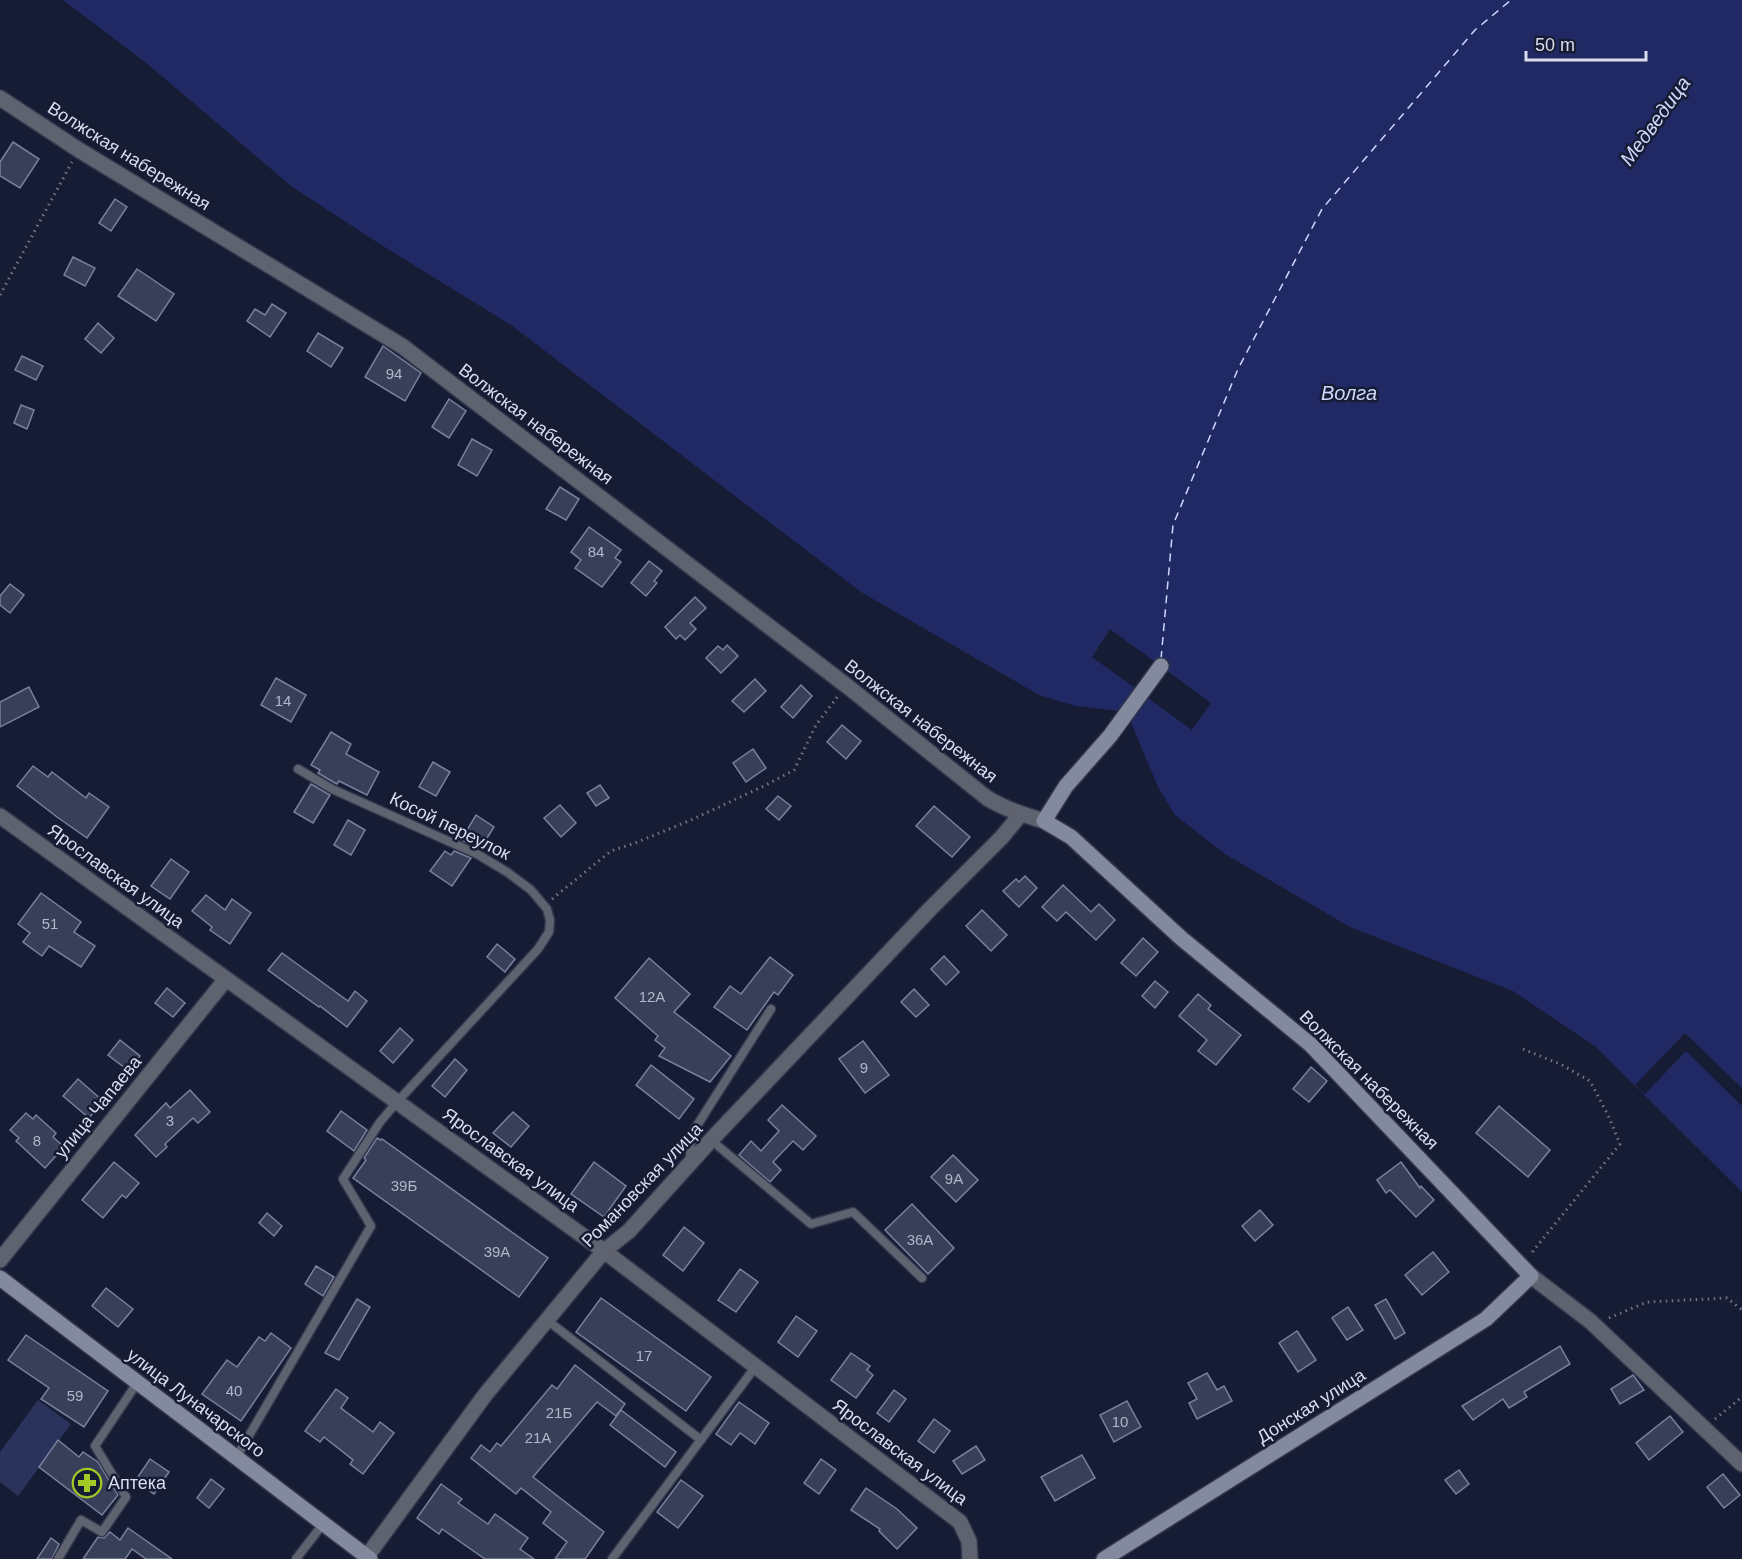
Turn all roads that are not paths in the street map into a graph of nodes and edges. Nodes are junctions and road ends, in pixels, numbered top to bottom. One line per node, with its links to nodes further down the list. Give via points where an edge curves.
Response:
1 (0, 98): 4 (street, Волжская набережная, via 402,346 847,686 987,798)
2 (1161, 666): 6 (street, via 1110,736 1066,786)
3 (298, 769): 9 (lane, Косой переулок, via 332,789 477,854 531,890 547,909 549,932 538,949)
4 (1021, 814): 6 (street, Волжская набережная); 10 (street, Романовская улица)
5 (0, 816): 7 (street, Ярославская улица)
6 (1044, 821): 14 (street, Волжская набережная, via 1071,837 1181,938 1311,1045)
7 (226, 979): 9 (street, Ярославская улица); 13 (street, улица Чапаева)
8 (771, 1009): 11 (lane, via 691,1135)
9 (397, 1102): 12 (street, Ярославская улица); 21 (lane, via 343,1179 371,1226)
10 (715, 1136): 11 (street, Романовская улица); 16 (lane, via 811,1224 853,1212)
11 (690, 1162): 12 (street, Романовская улица, via 629,1231)
12 (604, 1251): 17 (street, Романовская улица); 18 (street, Ярославская улица)
13 (0, 1260)
14 (1531, 1276): 22 (street, Волжская набережная, via 1594,1324); 29 (street, Донская улица, via 1486,1319)
15 (0, 1278): 19 (street, улица Луначарского)
16 (922, 1278)
17 (547, 1320): 20 (lane); 24 (street, Романовская улица, via 485,1395)
18 (756, 1366): 20 (lane); 28 (street, Ярославская улица, via 960,1522 969,1541)
19 (137, 1383): 21 (street, улица Луначарского); 25 (lane, via 94,1446 126,1497 102,1532 81,1520)
20 (700, 1440): 27 (lane)
21 (237, 1458): 23 (street, улица Луначарского)
22 (1742, 1464)
23 (323, 1524): 24 (street, улица Луначарского); 26 (lane)
24 (367, 1558)
25 (57, 1559)
26 (296, 1559)
27 (612, 1559)
28 (970, 1559)
29 (1104, 1559)

